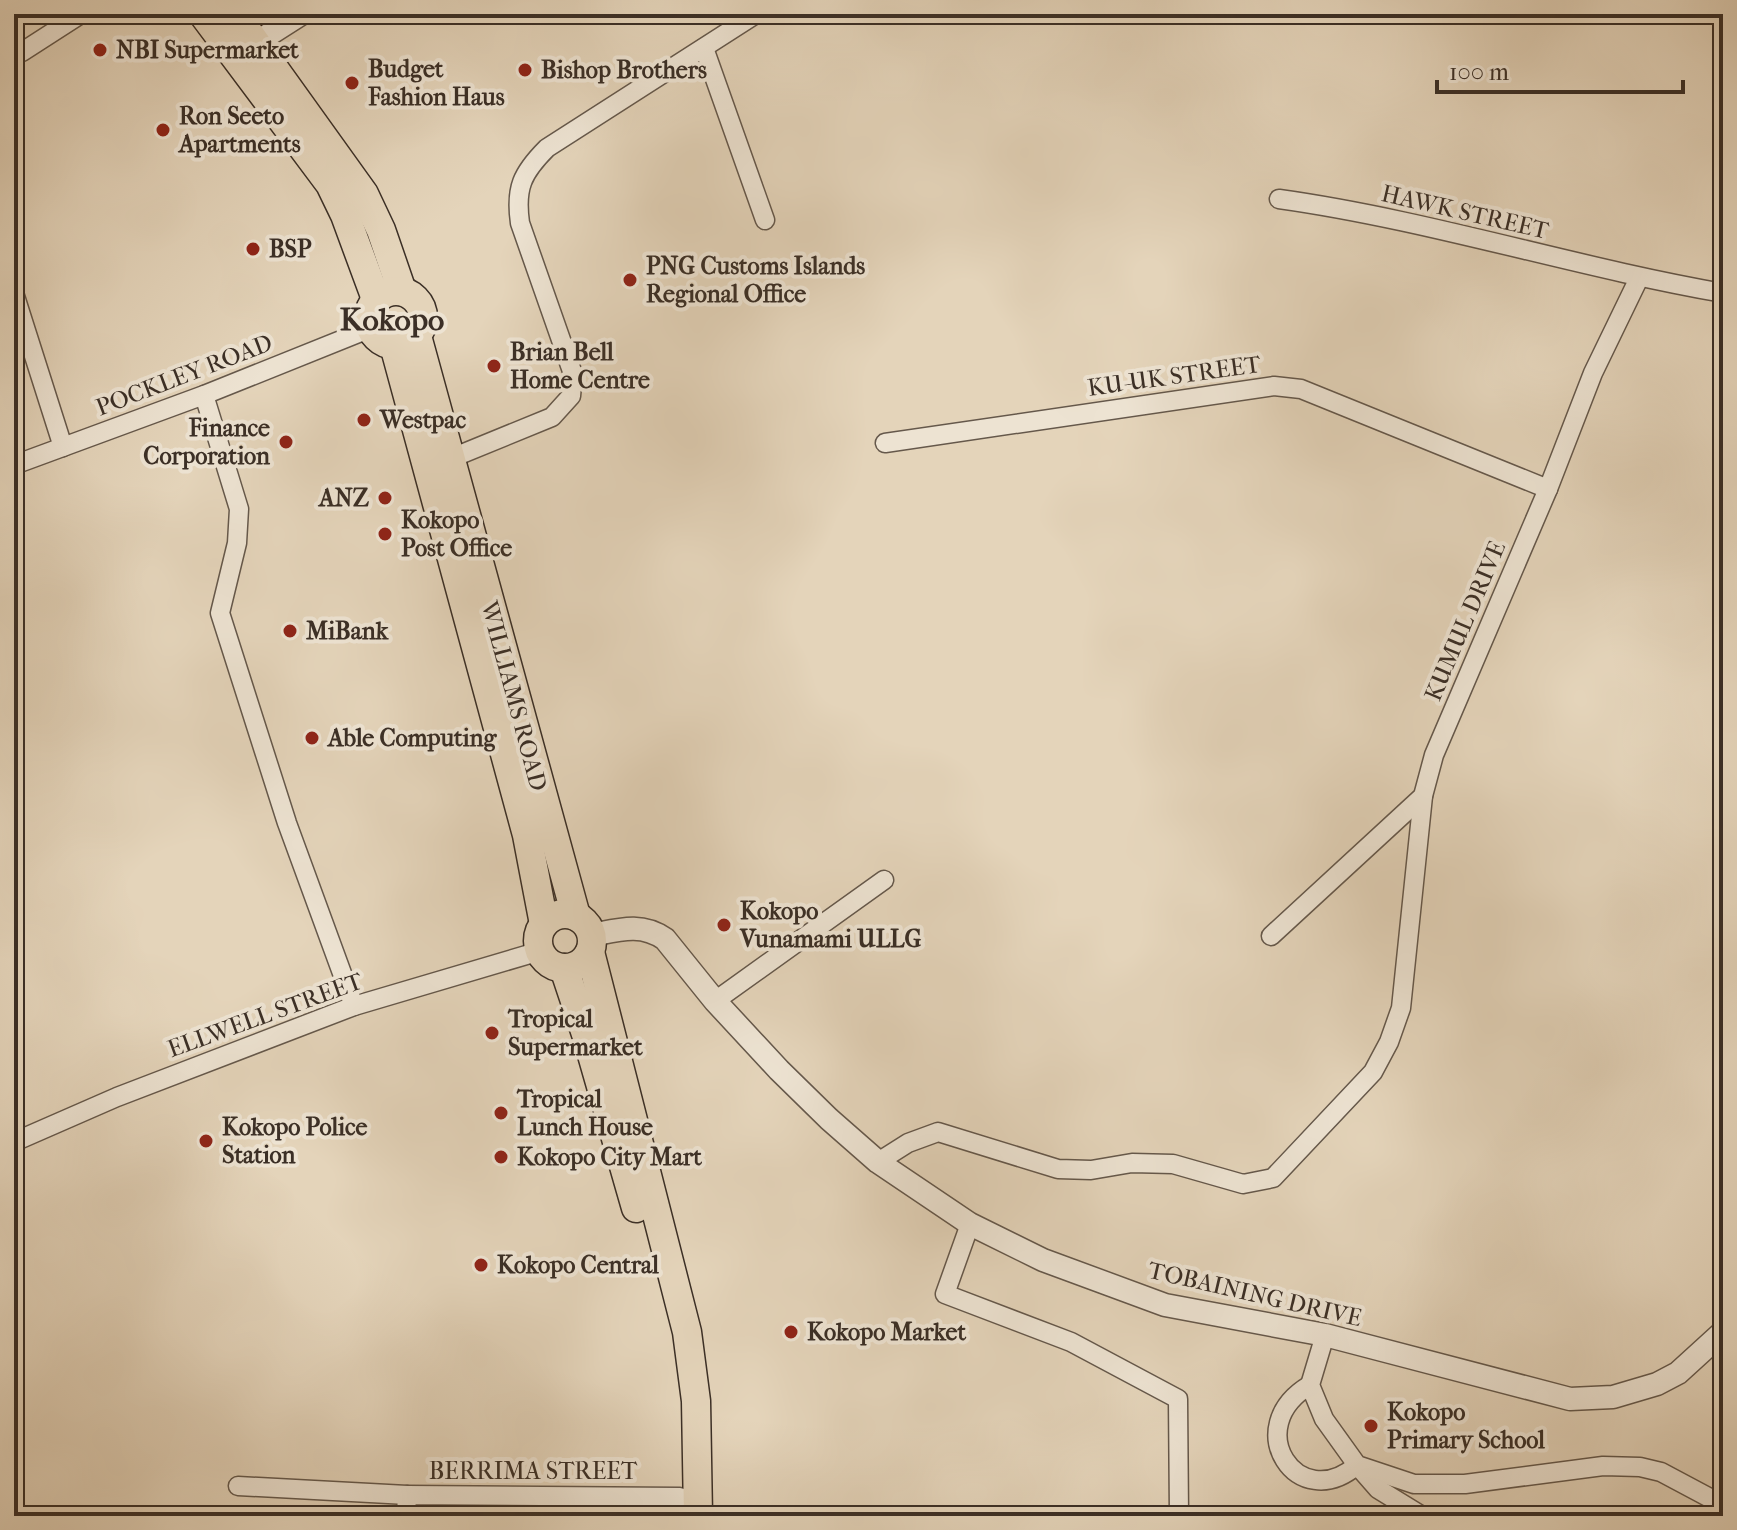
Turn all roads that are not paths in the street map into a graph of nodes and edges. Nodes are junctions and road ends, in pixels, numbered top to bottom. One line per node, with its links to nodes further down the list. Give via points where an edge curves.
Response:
1 (81, 14): 8 (street)
2 (203, 14): 7 (main road, WILLIAMS ROAD)
3 (235, 14): 7 (main road, WILLIAMS ROAD)
4 (301, 14): 7 (street)
5 (756, 14): 6 (street)
6 (704, 48): 10 (street); 20 (street, via 547,148 522,178 517,200 520,223 573,374 571,396 552,417)
7 (246, 49): 14 (main road, WILLIAMS ROAD, via 364,194 381,230)
8 (14, 53)
9 (1279, 199): 11 (street, HAWK STREET, via 1417,223)
10 (765, 220)
11 (1639, 278): 13 (street, HAWK STREET); 22 (street, KUMUL DRIVE, via 1593,373)
12 (14, 293): 19 (street)
13 (1723, 293)
14 (389, 295): 15 (main road, WILLIAMS ROAD, via 371,307); 16 (main road, WILLIAMS ROAD, via 412,296 420,304 422,326)
15 (371, 328): 16 (main road, via 385,343); 17 (street, POCKLEY ROAD)
16 (406, 340): 20 (main road, WILLIAMS ROAD)
17 (204, 395): 19 (street, POCKLEY ROAD); 30 (street, via 239,509 237,543 220,613 287,823)
18 (885, 443): 22 (street, KU-UK STREET, via 1274,386 1301,389)
19 (63, 447): 21 (street, POCKLEY ROAD)
20 (438, 463): 25 (main road, WILLIAMS ROAD); 27 (main road, WILLIAMS ROAD, via 527,835)
21 (14, 465)
22 (1548, 489): 23 (street, KUMUL DRIVE, via 1434,755)
23 (1423, 796): 26 (street); 32 (street, KUMUL DRIVE, via 1401,1008 1389,1042 1373,1072 1273,1178 1243,1184 1173,1164 1058,1169 938,1132)
24 (884, 880): 29 (street)
25 (586, 934): 27 (main road, via 564,914 553,916); 28 (main road, via 584,961); 29 (street, TOBAINING DRIVE, via 636,928 655,932); 41 (main road, WILLIAMS ROAD, via 687,1332 696,1401)
26 (1271, 936)
27 (542, 937): 28 (main road, via 549,963); 30 (street, ELLWELL STREET)
28 (564, 968): 41 (main road, via 665,1317 679,1399)
29 (715, 1001): 32 (street, TOBAINING DRIVE, via 779,1070)
30 (354, 1006): 31 (street, ELLWELL STREET)
31 (14, 1142)
32 (878, 1162): 33 (street, TOBAINING DRIVE)
33 (970, 1224): 35 (street, TOBAINING DRIVE, via 1043,1260 1165,1305); 43 (street, via 945,1294 1071,1342 1178,1399)
34 (1723, 1332): 35 (street, TOBAINING DRIVE, via 1678,1373 1657,1384 1613,1397 1570,1399)
35 (1325, 1335): 36 (street)
36 (1310, 1385): 37 (street, via 1324,1419); 37 (street, via 1294,1394 1280,1413 1277,1442 1288,1466 1306,1479 1326,1480)
37 (1357, 1465): 40 (street, via 1414,1484 1640,1467 1661,1472); 44 (street, via 1378,1489)
38 (238, 1486): 39 (street)
39 (407, 1495): 41 (street, BERRIMA STREET); 42 (street, BERRIMA STREET)
40 (1723, 1505)
41 (685, 1510)
42 (406, 1516)
43 (1179, 1516)
44 (1422, 1516)

